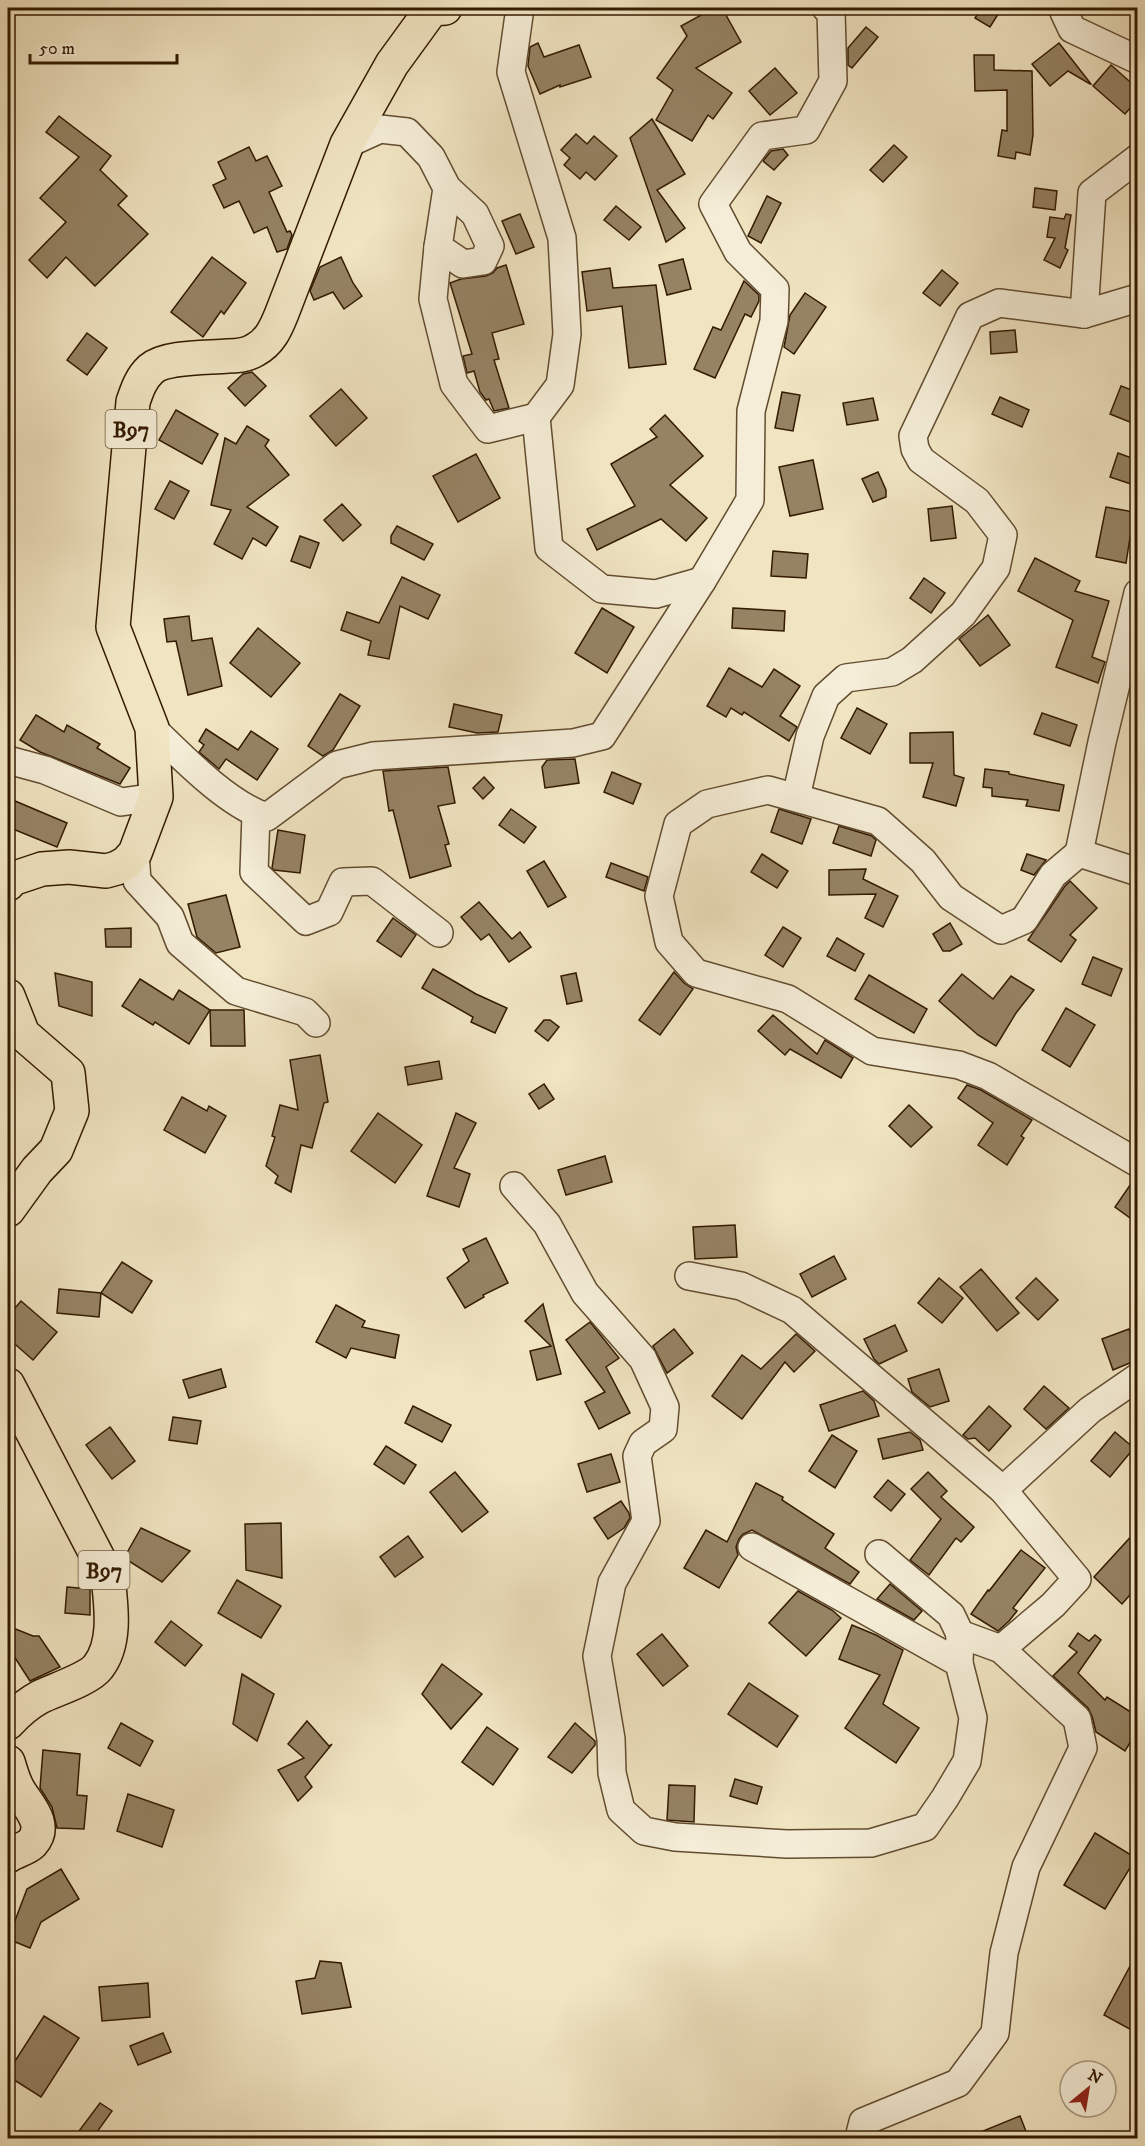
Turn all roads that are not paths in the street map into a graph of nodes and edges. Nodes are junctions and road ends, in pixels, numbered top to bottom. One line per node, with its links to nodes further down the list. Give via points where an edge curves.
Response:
1 (445, 8): 6 (main road, B97, via 432,9 392,64)
2 (520, 8): 12 (street, via 511,72 562,238 567,334 560,385)
3 (825, 8): 13 (street, via 831,12 833,81 806,130 762,136 713,204 738,252 775,289 774,321 751,411 750,500)
4 (1068, 8): 5 (street, via 1064,12 1072,29)
5 (1137, 60)
6 (347, 144): 8 (street, via 380,129 407,132 431,157); 15 (main road, B97, via 282,313 267,341 243,355 170,361 151,368 140,384 133,409 113,627)
7 (1137, 158): 11 (street, via 1092,193)
8 (447, 188): 9 (street); 9 (street, via 475,214 490,246 483,261 464,264)
9 (438, 247): 12 (street, via 433,299 454,384 488,429)
10 (1137, 298): 11 (street)
11 (1084, 314): 18 (street, via 999,303 970,315 913,436 921,460 977,501 1003,534 996,568 963,614 912,660 892,672 846,678 826,696 810,736)
12 (536, 417): 13 (street, via 549,548 602,589 656,594)
13 (702, 581): 19 (street, via 602,736 573,743 373,756 337,765 267,817)
14 (1137, 593): 21 (street)
15 (152, 728): 17 (main road, B97); 19 (street, via 208,781)
16 (8, 760): 17 (street, via 45,770 121,802)
17 (156, 797): 20 (main road, B97)
18 (796, 797): 21 (street, via 878,821 923,861 951,897 1000,930 1024,920 1053,875); 27 (street, via 768,790 707,804 678,824 659,896 669,942 696,973 788,999 872,1051 959,1065 988,1076)
19 (256, 814): 24 (street, via 254,872 306,921 330,912 343,882 372,881)
20 (135, 853): 23 (main road, via 126,863 106,871 42,869); 26 (street, via 137,881 170,917 180,943 236,991 305,1012)
21 (1079, 853): 22 (street)
22 (1137, 872)
23 (8, 884)
24 (439, 933)
25 (8, 996): 29 (main road, via 23,1034 68,1073 72,1111 56,1150)
26 (316, 1023)
27 (1137, 1163)
28 (514, 1186): 38 (street, via 547,1224 585,1293 643,1359 665,1407 663,1429 643,1443 637,1456 646,1521 612,1583 597,1656 611,1739 612,1773 621,1810 644,1831 788,1844 872,1844 925,1827 967,1761 973,1718)
29 (8, 1210)
30 (689, 1276): 33 (street, via 741,1286 792,1310)
31 (1137, 1377): 33 (street, via 1090,1410)
32 (8, 1386): 39 (main road, B97, via 108,1577 110,1634 97,1669 21,1709)
33 (1003, 1490): 37 (street, via 1077,1579)
34 (752, 1547): 38 (street)
35 (879, 1554): 36 (street, via 951,1615)
36 (960, 1634): 37 (street); 38 (street)
37 (1001, 1649): 42 (street, via 1077,1719 1083,1748 1026,1867 1004,1953 995,2033 958,2083 863,2122)
38 (960, 1663)
39 (8, 1723)
40 (8, 1762): 41 (main road, via 18,1789 36,1815 38,1828 31,1845)
41 (8, 1856)
42 (859, 2139)

